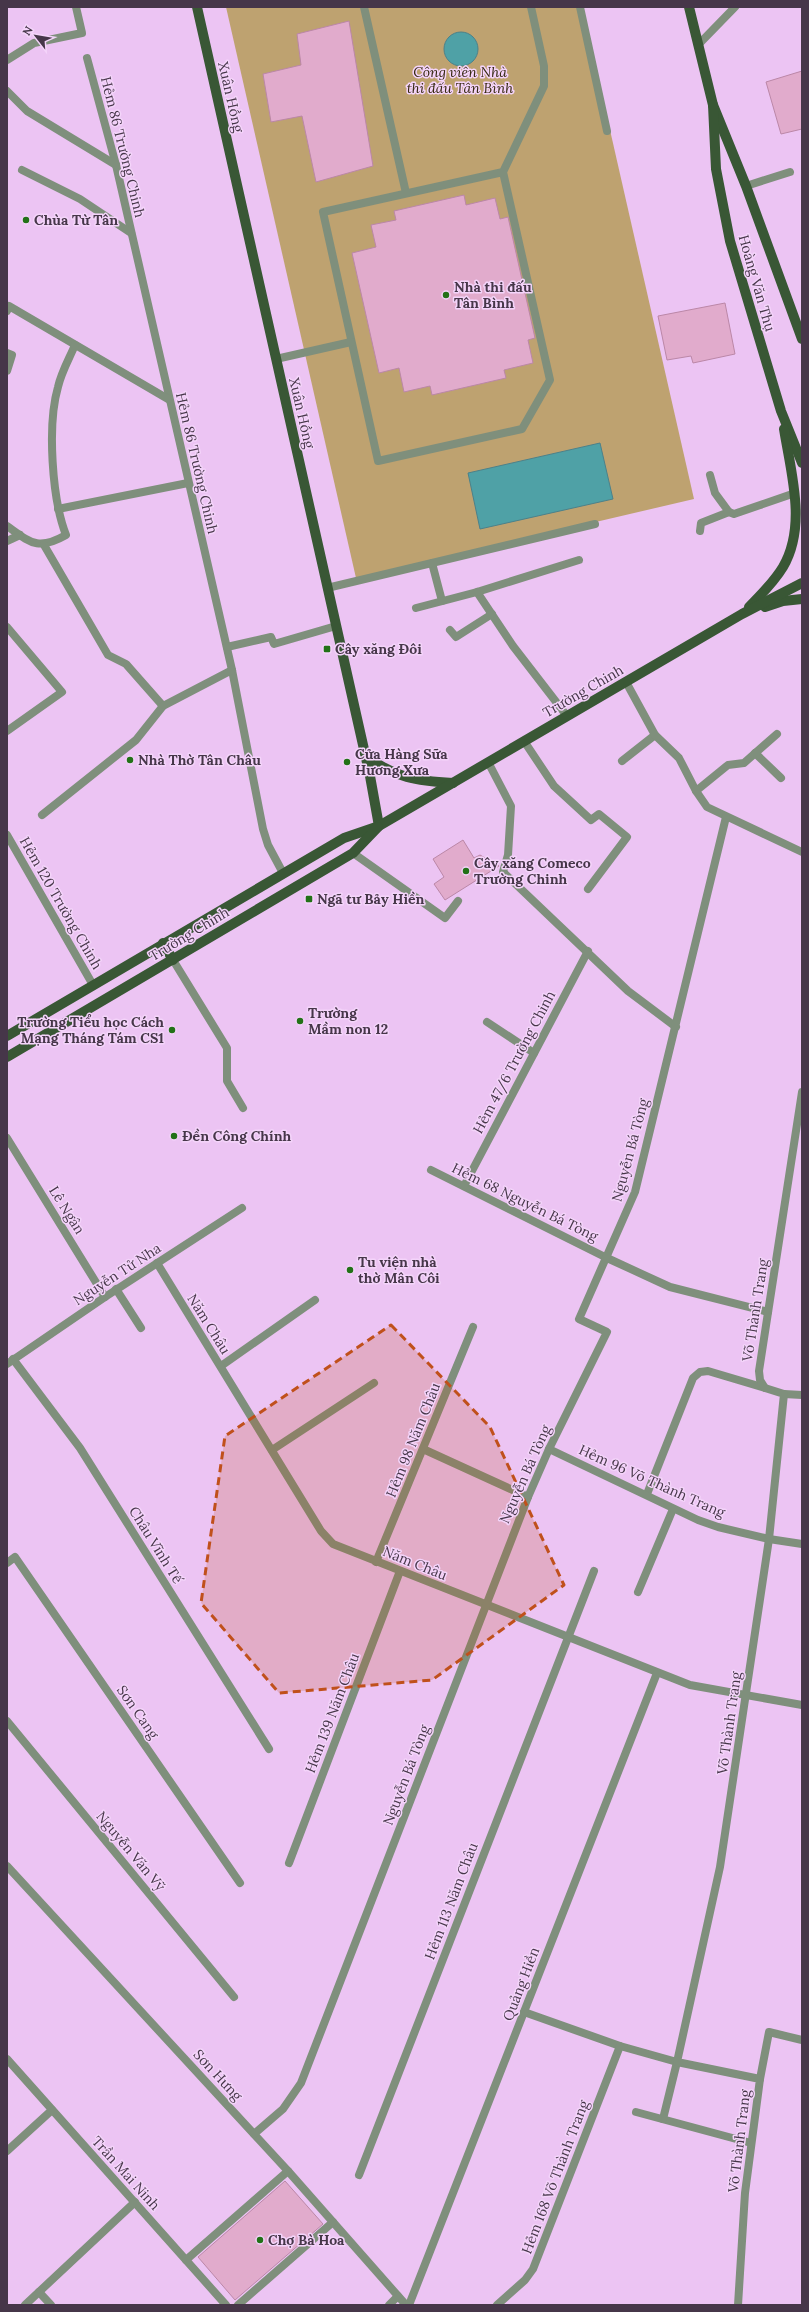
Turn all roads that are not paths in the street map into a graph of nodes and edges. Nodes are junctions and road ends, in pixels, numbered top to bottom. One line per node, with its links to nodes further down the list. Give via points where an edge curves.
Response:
1 (76, 7): 10 (street, via 82,32 34,43)
2 (197, 7): 26 (main road, Xuân Hồng)
3 (364, 7): 19 (street)
4 (531, 7): 16 (street, via 544,66 544,86)
5 (580, 7): 13 (street)
6 (689, 7): 8 (main road, Hoàng Văn Thụ)
7 (735, 7): 8 (street)
8 (698, 46): 12 (main road, Hoàng Văn Thụ)
9 (87, 58): 14 (street, Hẻm 86 Trường Chinh)
10 (7, 60)
11 (7, 91): 14 (street, via 27,111)
12 (713, 105): 18 (main road, Hoàng Văn Thụ); 29 (main road, Hoàng Văn Thụ, via 716,169 730,241)
13 (607, 131)
14 (116, 165): 20 (street, Hẻm 86 Trường Chinh)
15 (22, 170): 20 (street, via 80,200)
16 (503, 172): 19 (street); 23 (street, via 550,380 522,429 378,461)
17 (790, 172): 18 (street)
18 (746, 186): 22 (main road, Hoàng Văn Thụ)
19 (406, 193): 23 (street, via 323,212)
20 (131, 233): 28 (street, Hẻm 86 Trường Chinh)
21 (8, 309): 24 (street)
22 (802, 339)
23 (351, 342): 26 (street)
24 (75, 345): 28 (street); 34 (street, via 58,387 54,408 53,451)
25 (7, 353): 27 (street, via 12,355)
26 (276, 359): 45 (main road, Xuân Hồng)
27 (7, 371)
28 (168, 399): 32 (street, Hẻm 86 Trường Chinh)
29 (781, 411): 30 (main road, Hoàng Văn Thụ); 33 (main road)
30 (802, 462)
31 (710, 475): 35 (street, via 715,493)
32 (188, 483): 34 (street); 55 (street, Hẻm 86 Trường Chinh)
33 (794, 493): 35 (street, via 734,514); 51 (main road, via 795,533 791,550 783,568 768,588)
34 (58, 509): 41 (street, via 66,535)
35 (729, 512): 38 (street, via 701,523)
36 (596, 524): 43 (street)
37 (7, 526): 39 (street)
38 (700, 531)
39 (20, 535): 40 (street); 41 (street, via 34,544)
40 (7, 541)
41 (44, 545): 58 (street, via 108,655 126,664)
42 (579, 560): 46 (street)
43 (432, 563): 45 (street); 48 (street)
44 (802, 583): 51 (main road, Trường Chinh)
45 (327, 588): 52 (main road, Xuân Hồng)
46 (477, 592): 48 (street); 50 (street)
47 (802, 599): 51 (main road)
48 (442, 601): 49 (street)
49 (416, 608)
50 (492, 614): 54 (street, via 456,637); 59 (street)
51 (742, 614): 57 (main road, Trường Chinh)
52 (336, 626): 55 (street, via 274,644 272,637); 65 (main road, Xuân Hồng)
53 (7, 628): 60 (street, via 62,692)
54 (450, 630)
55 (227, 647): 56 (street, Hẻm 86 Trường Chinh)
56 (232, 670): 58 (street); 77 (street, Hẻm 86 Trường Chinh, via 263,830)
57 (626, 682): 59 (main road, Trường Chinh); 62 (street)
58 (163, 706): 71 (street, via 136,740)
59 (567, 716): 63 (main road, Trường Chinh)
60 (7, 731)
61 (777, 734): 64 (street)
62 (656, 735): 66 (street); 70 (street, via 679,758)
63 (524, 741): 67 (main road, Trường Chinh); 78 (street, via 554,786 591,820 599,814 627,837)
64 (755, 753): 68 (street); 70 (street, via 744,763 728,765)
65 (366, 756): 69 (main road, via 380,767 404,778); 73 (main road, Xuân Hồng)
66 (622, 761)
67 (488, 762): 69 (main road, Trường Chinh); 81 (street, via 511,806 508,855 503,872)
68 (781, 778)
69 (453, 783): 73 (main road, Trường Chinh)
70 (696, 791): 72 (street, via 708,807)
71 (42, 815)
72 (726, 817): 75 (street); 85 (street, Nguyễn Bá Tòng)
73 (379, 826): 76 (main road, Trường Chinh); 77 (main road, Trường Chinh, via 344,838)
74 (7, 835): 83 (street, Hẻm 120 Trường Chinh)
75 (802, 852)
76 (353, 854): 79 (street, via 446,918); 82 (main road, Trường Chinh)
77 (283, 873): 80 (main road, Trường Chinh)
78 (588, 889)
79 (458, 901)
80 (163, 943): 82 (main road); 83 (main road, Trường Chinh)
81 (588, 951): 85 (street, via 628,991); 87 (street, Hẻm 47/6 Trường Chinh)
82 (173, 960): 88 (main road, Trường Chinh); 90 (street, via 227,1048 227,1081)
83 (93, 984): 86 (main road, Trường Chinh)
84 (487, 1022): 87 (street)
85 (676, 1027): 95 (street, Nguyễn Bá Tòng, via 635,1192)
86 (7, 1036)
87 (534, 1054): 93 (street, Hẻm 47/6 Trường Chinh)
88 (7, 1057)
89 (802, 1092): 100 (street, Võ Thành Trang)
90 (243, 1108)
91 (7, 1138): 98 (street, Lê Ngân)
92 (431, 1170): 93 (street, Hẻm 68 Nguyễn Bá Tòng)
93 (464, 1186): 95 (street, Hẻm 68 Nguyễn Bá Tòng)
94 (242, 1208): 96 (street, Nguyễn Tử Nha)
95 (607, 1258): 100 (street, Hẻm 68 Nguyễn Bá Tòng, via 670,1286); 110 (street, Nguyễn Bá Tòng, via 579,1319 607,1332)
96 (157, 1263): 97 (street, Nguyễn Tử Nha); 104 (street, Năm Châu)
97 (116, 1289): 98 (street, Nguyễn Tử Nha); 102 (street)
98 (105, 1297): 103 (street, Nguyễn Tử Nha)
99 (315, 1300): 104 (street)
100 (768, 1312): 106 (street, Võ Thành Trang, via 759,1370 760,1380)
101 (473, 1327): 109 (street, Hẻm 98 Năm Châu)
102 (141, 1328)
103 (10, 1362): 128 (street, Châu Vĩnh Tế, via 80,1448)
104 (220, 1366): 111 (street, Năm Châu)
105 (374, 1383): 111 (street)
106 (765, 1388): 107 (street); 112 (street, via 708,1371 700,1372 693,1378)
107 (784, 1394): 108 (street); 115 (street, Võ Thành Trang)
108 (802, 1395)
109 (423, 1449): 113 (street); 117 (street, Hẻm 98 Năm Châu)
110 (549, 1449): 112 (street, Hẻm 96 Võ Thành Trang); 113 (street, Nguyễn Bá Tòng)
111 (272, 1450): 117 (street, Năm Châu, via 326,1538 333,1544)
112 (646, 1494): 114 (street, Hẻm 96 Võ Thành Trang)
113 (528, 1497): 122 (street, Nguyễn Bá Tòng)
114 (673, 1509): 115 (street, Hẻm 96 Võ Thành Trang, via 718,1527); 121 (street)
115 (769, 1539): 116 (street, Hẻm 96 Võ Thành Trang); 125 (street, Võ Thành Trang)
116 (802, 1544)
117 (376, 1562): 119 (street, Năm Châu)
118 (7, 1563): 131 (street, Sơn Cang, via 15,1557)
119 (400, 1571): 122 (street, Năm Châu); 129 (street, Hẻm 139 Năm Châu)
120 (594, 1571): 123 (street, Hẻm 113 Năm Châu)
121 (638, 1592)
122 (486, 1606): 123 (street, Năm Châu); 142 (street, Nguyễn Bá Tòng, via 301,2083 283,2108)
123 (568, 1637): 124 (street, Năm Châu); 146 (street, Hẻm 113 Năm Châu)
124 (657, 1673): 125 (street, Năm Châu, via 690,1686); 133 (street, Quảng Hiền)
125 (746, 1697): 126 (street, Năm Châu); 137 (street, Võ Thành Trang, via 720,1867)
126 (802, 1705)
127 (7, 1721): 132 (street, Nguyễn Văn Vỹ)
128 (269, 1749)
129 (289, 1863)
130 (7, 1866): 142 (street, Sơn Hưng)
131 (240, 1882)
132 (234, 1997)
133 (524, 2012): 135 (street); 158 (street, Quảng Hiền)
134 (802, 2040): 138 (street, via 769,2032)
135 (620, 2046): 137 (street); 159 (street, Hẻm 168 Võ Thành Trang, via 533,2269 525,2280)
136 (8, 2061): 139 (street, Trần Mai Ninh)
137 (677, 2062): 138 (street, Võ Thành Trang); 141 (street)
138 (760, 2079): 143 (street, Võ Thành Trang)
139 (52, 2110): 144 (street); 147 (street, Trần Mai Ninh)
140 (636, 2112): 141 (street)
141 (663, 2119): 143 (street)
142 (254, 2134): 145 (street, Sơn Hưng)
143 (751, 2143): 160 (street, Võ Thành Trang)
144 (7, 2151)
145 (288, 2171): 148 (street, Sơn Hưng); 149 (street)
146 (359, 2175)
147 (135, 2202): 149 (street, Trần Mai Ninh); 150 (street)
148 (333, 2222): 151 (street, Sơn Hưng); 155 (street)
149 (186, 2260): 154 (street, Trần Mai Ninh)
150 (39, 2292): 152 (street); 153 (street)
151 (398, 2296): 156 (street); 157 (street, Sơn Hưng)
152 (25, 2305)
153 (51, 2305)
154 (226, 2305)
155 (238, 2305)
156 (389, 2305)
157 (406, 2305)
158 (409, 2305)
159 (497, 2305)
160 (738, 2305)

